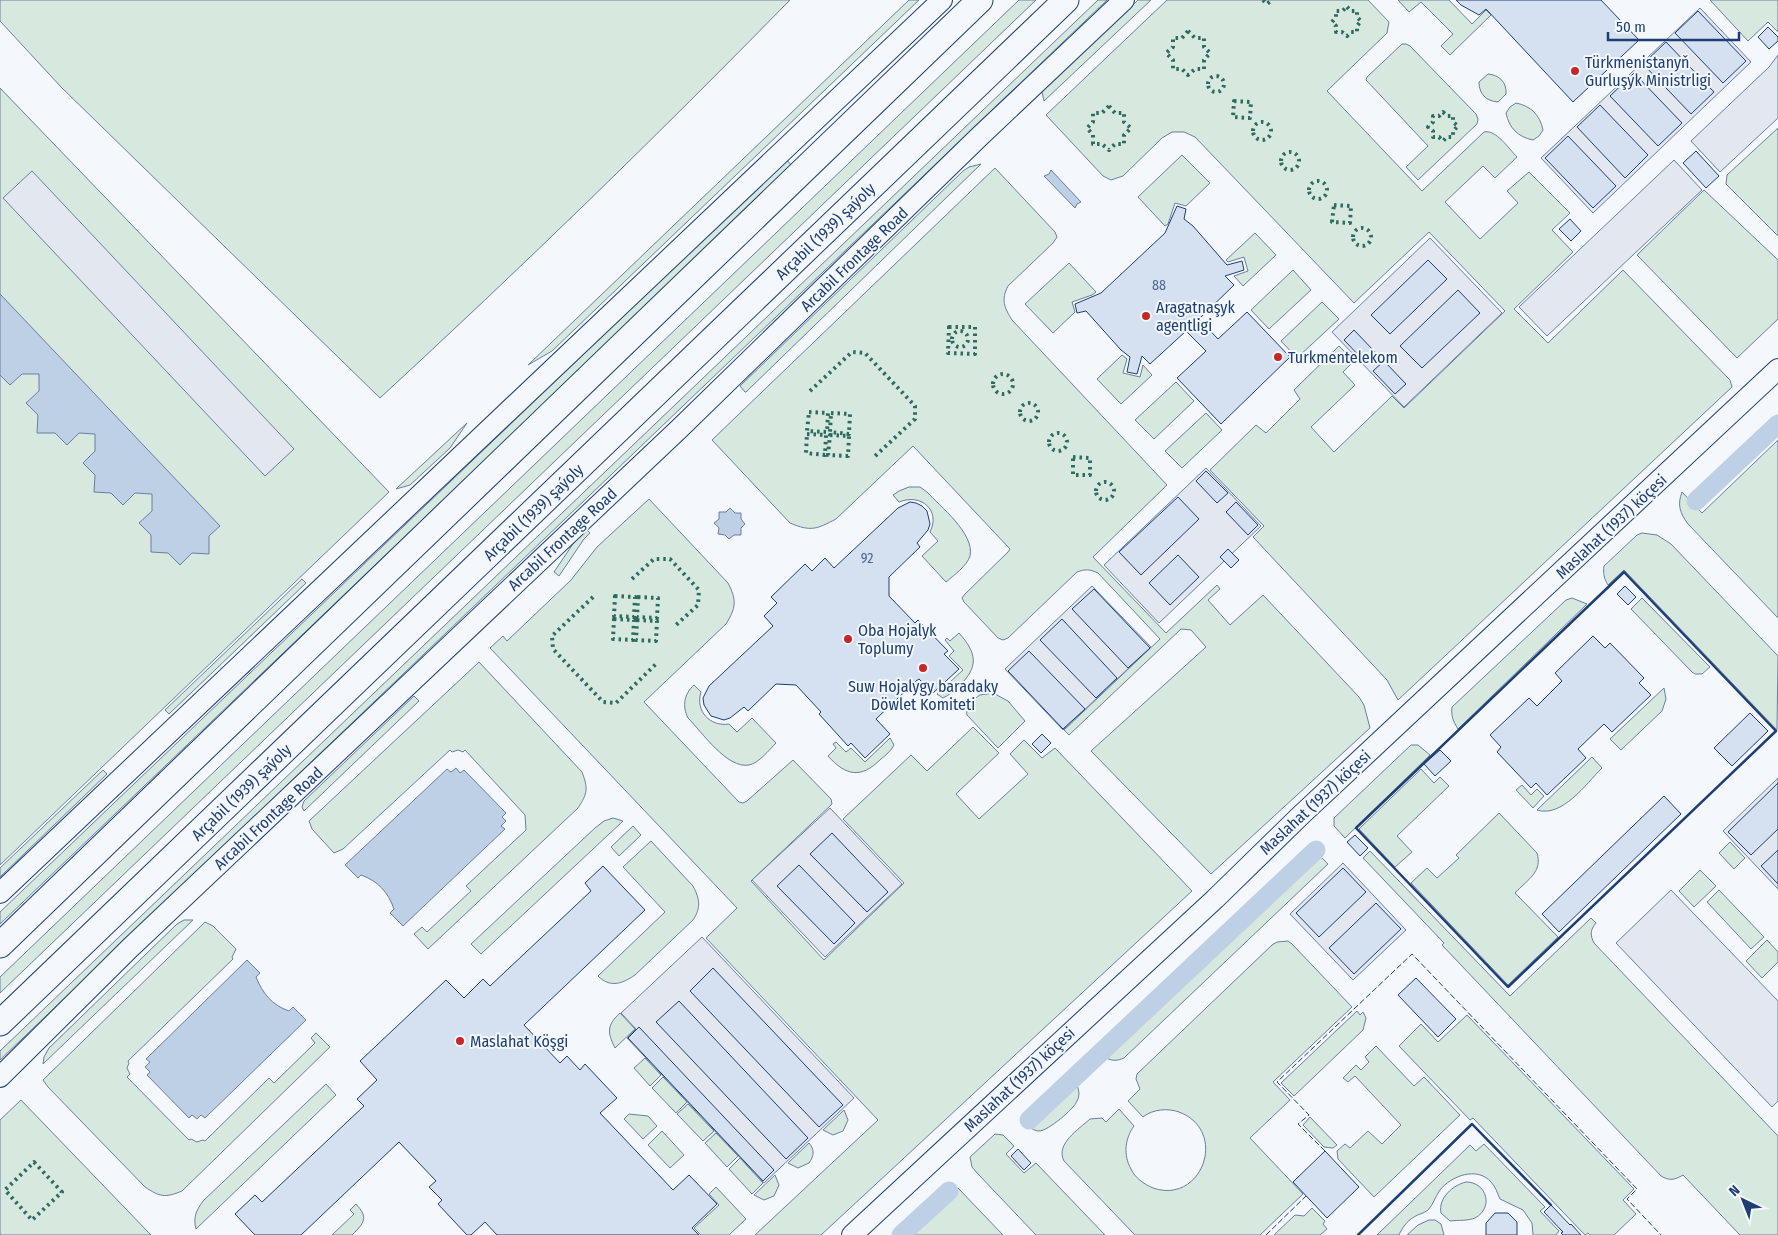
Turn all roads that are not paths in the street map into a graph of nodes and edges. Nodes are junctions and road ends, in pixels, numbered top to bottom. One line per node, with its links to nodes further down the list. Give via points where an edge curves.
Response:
1 (942, 0): 6 (street)
2 (980, 0): 7 (main road)
3 (1066, 0): 8 (main road, Arçabil (1939) şaýoly)
4 (1124, 0): 9 (street, Arcabil Frontage Road, via 678,429 130,948)
5 (1778, 369): 10 (street, Maslahat (1937) köçesi)
6 (0, 893)
7 (0, 945)
8 (0, 1024)
9 (0, 1077)
10 (852, 1235)

